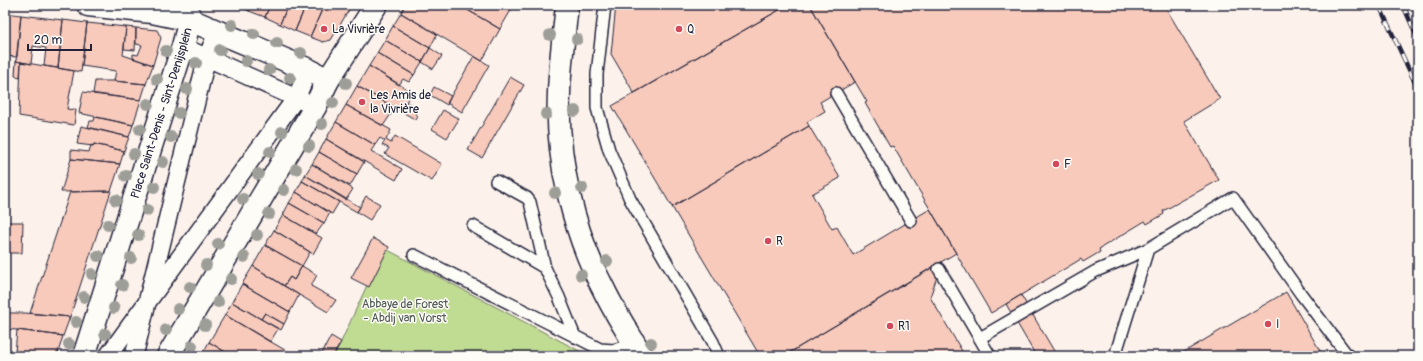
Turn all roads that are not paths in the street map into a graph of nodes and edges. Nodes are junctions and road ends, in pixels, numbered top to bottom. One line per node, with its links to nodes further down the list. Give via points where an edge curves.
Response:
1 (88, 5): 5 (street, via 152,12)
2 (376, 5): 10 (street)
3 (567, 5): 23 (street, via 558,93 564,172 581,238 603,290)
4 (605, 5): 28 (lane, via 597,74 597,108 609,150 630,199)
5 (188, 12): 10 (street, Place Saint-Denis - Sint-Denijsplein, via 216,30); 24 (street, Place Saint-Denis - Sint-Denijsplein, via 183,46)
6 (215, 38): 8 (street)
7 (190, 50): 8 (street)
8 (207, 57): 12 (street); 20 (street)
9 (305, 78): 12 (street)
10 (328, 80): 27 (street, via 307,121)
11 (836, 93): 14 (lane)
12 (301, 101): 20 (street)
13 (496, 181): 18 (lane, via 530,202)
14 (911, 221)
15 (473, 226): 18 (lane)
16 (1148, 249): 22 (lane, via 1096,271); 30 (lane); 31 (lane, via 1233,198)
17 (414, 254): 21 (lane)
18 (545, 268): 21 (lane)
19 (939, 269): 22 (lane)
20 (146, 304): 25 (street); 26 (street)
21 (575, 337): 23 (lane, via 600,350)
22 (980, 338): 29 (lane)
23 (638, 350)
24 (84, 356)
25 (108, 356)
26 (134, 356)
27 (168, 356)
28 (719, 356)
29 (990, 356)
30 (1115, 356)
31 (1348, 356)

